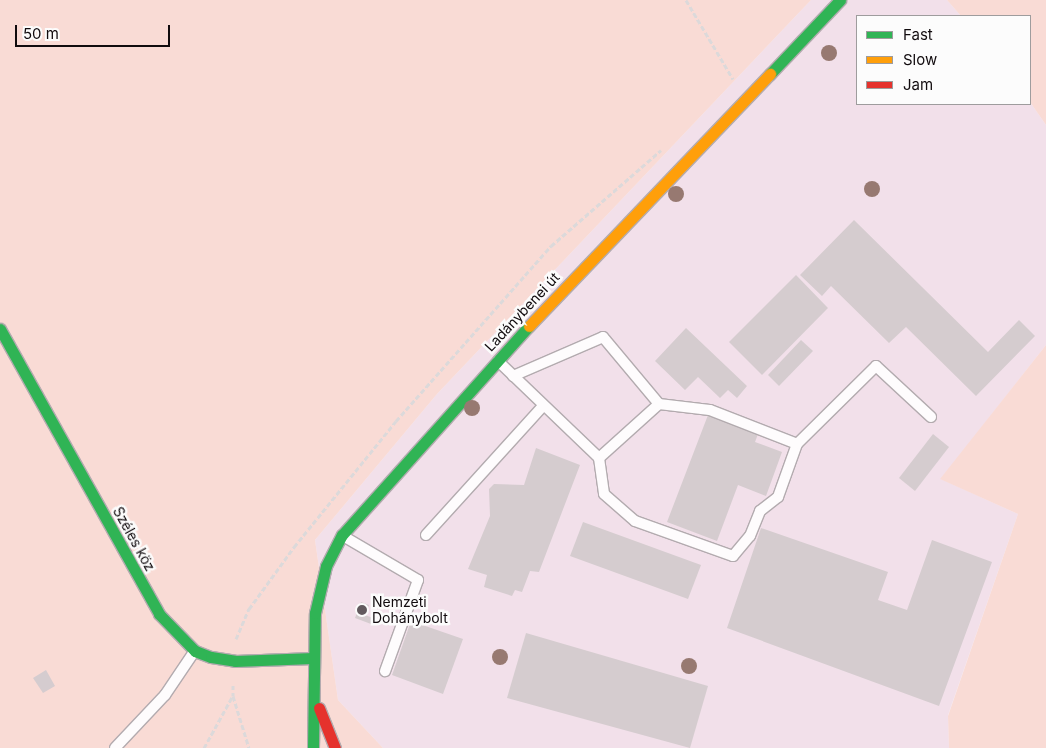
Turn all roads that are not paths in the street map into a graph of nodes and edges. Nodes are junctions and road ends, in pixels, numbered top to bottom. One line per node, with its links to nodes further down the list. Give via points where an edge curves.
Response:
1 (840, 0): 3 (main road, Ladánybenei út)
2 (0, 329): 12 (main road, Széles köz, via 159,614)
3 (497, 360): 4 (lane); 10 (main road, Ladánybenei út, via 391,474)
4 (512, 376): 5 (lane, via 603,337); 6 (lane)
5 (659, 404): 8 (lane, via 710,410); 9 (lane)
6 (543, 406): 9 (lane); 11 (lane)
7 (931, 417): 8 (lane, via 876,366)
8 (797, 444): 9 (lane, via 778,497 760,510 750,536 733,556 635,520 604,494)
9 (599, 458)
10 (342, 535): 13 (main road, Ladánybenei út, via 320,585); 14 (lane, via 418,580)
11 (426, 535)
12 (194, 651): 13 (main road, via 235,662); 16 (lane, via 165,695)
13 (313, 658): 15 (main road, Ladánybenei út)
14 (386, 671)
15 (312, 688): 17 (main road, Ladánybenei út); 18 (main road)
16 (115, 748)
17 (313, 748)
18 (335, 748)

